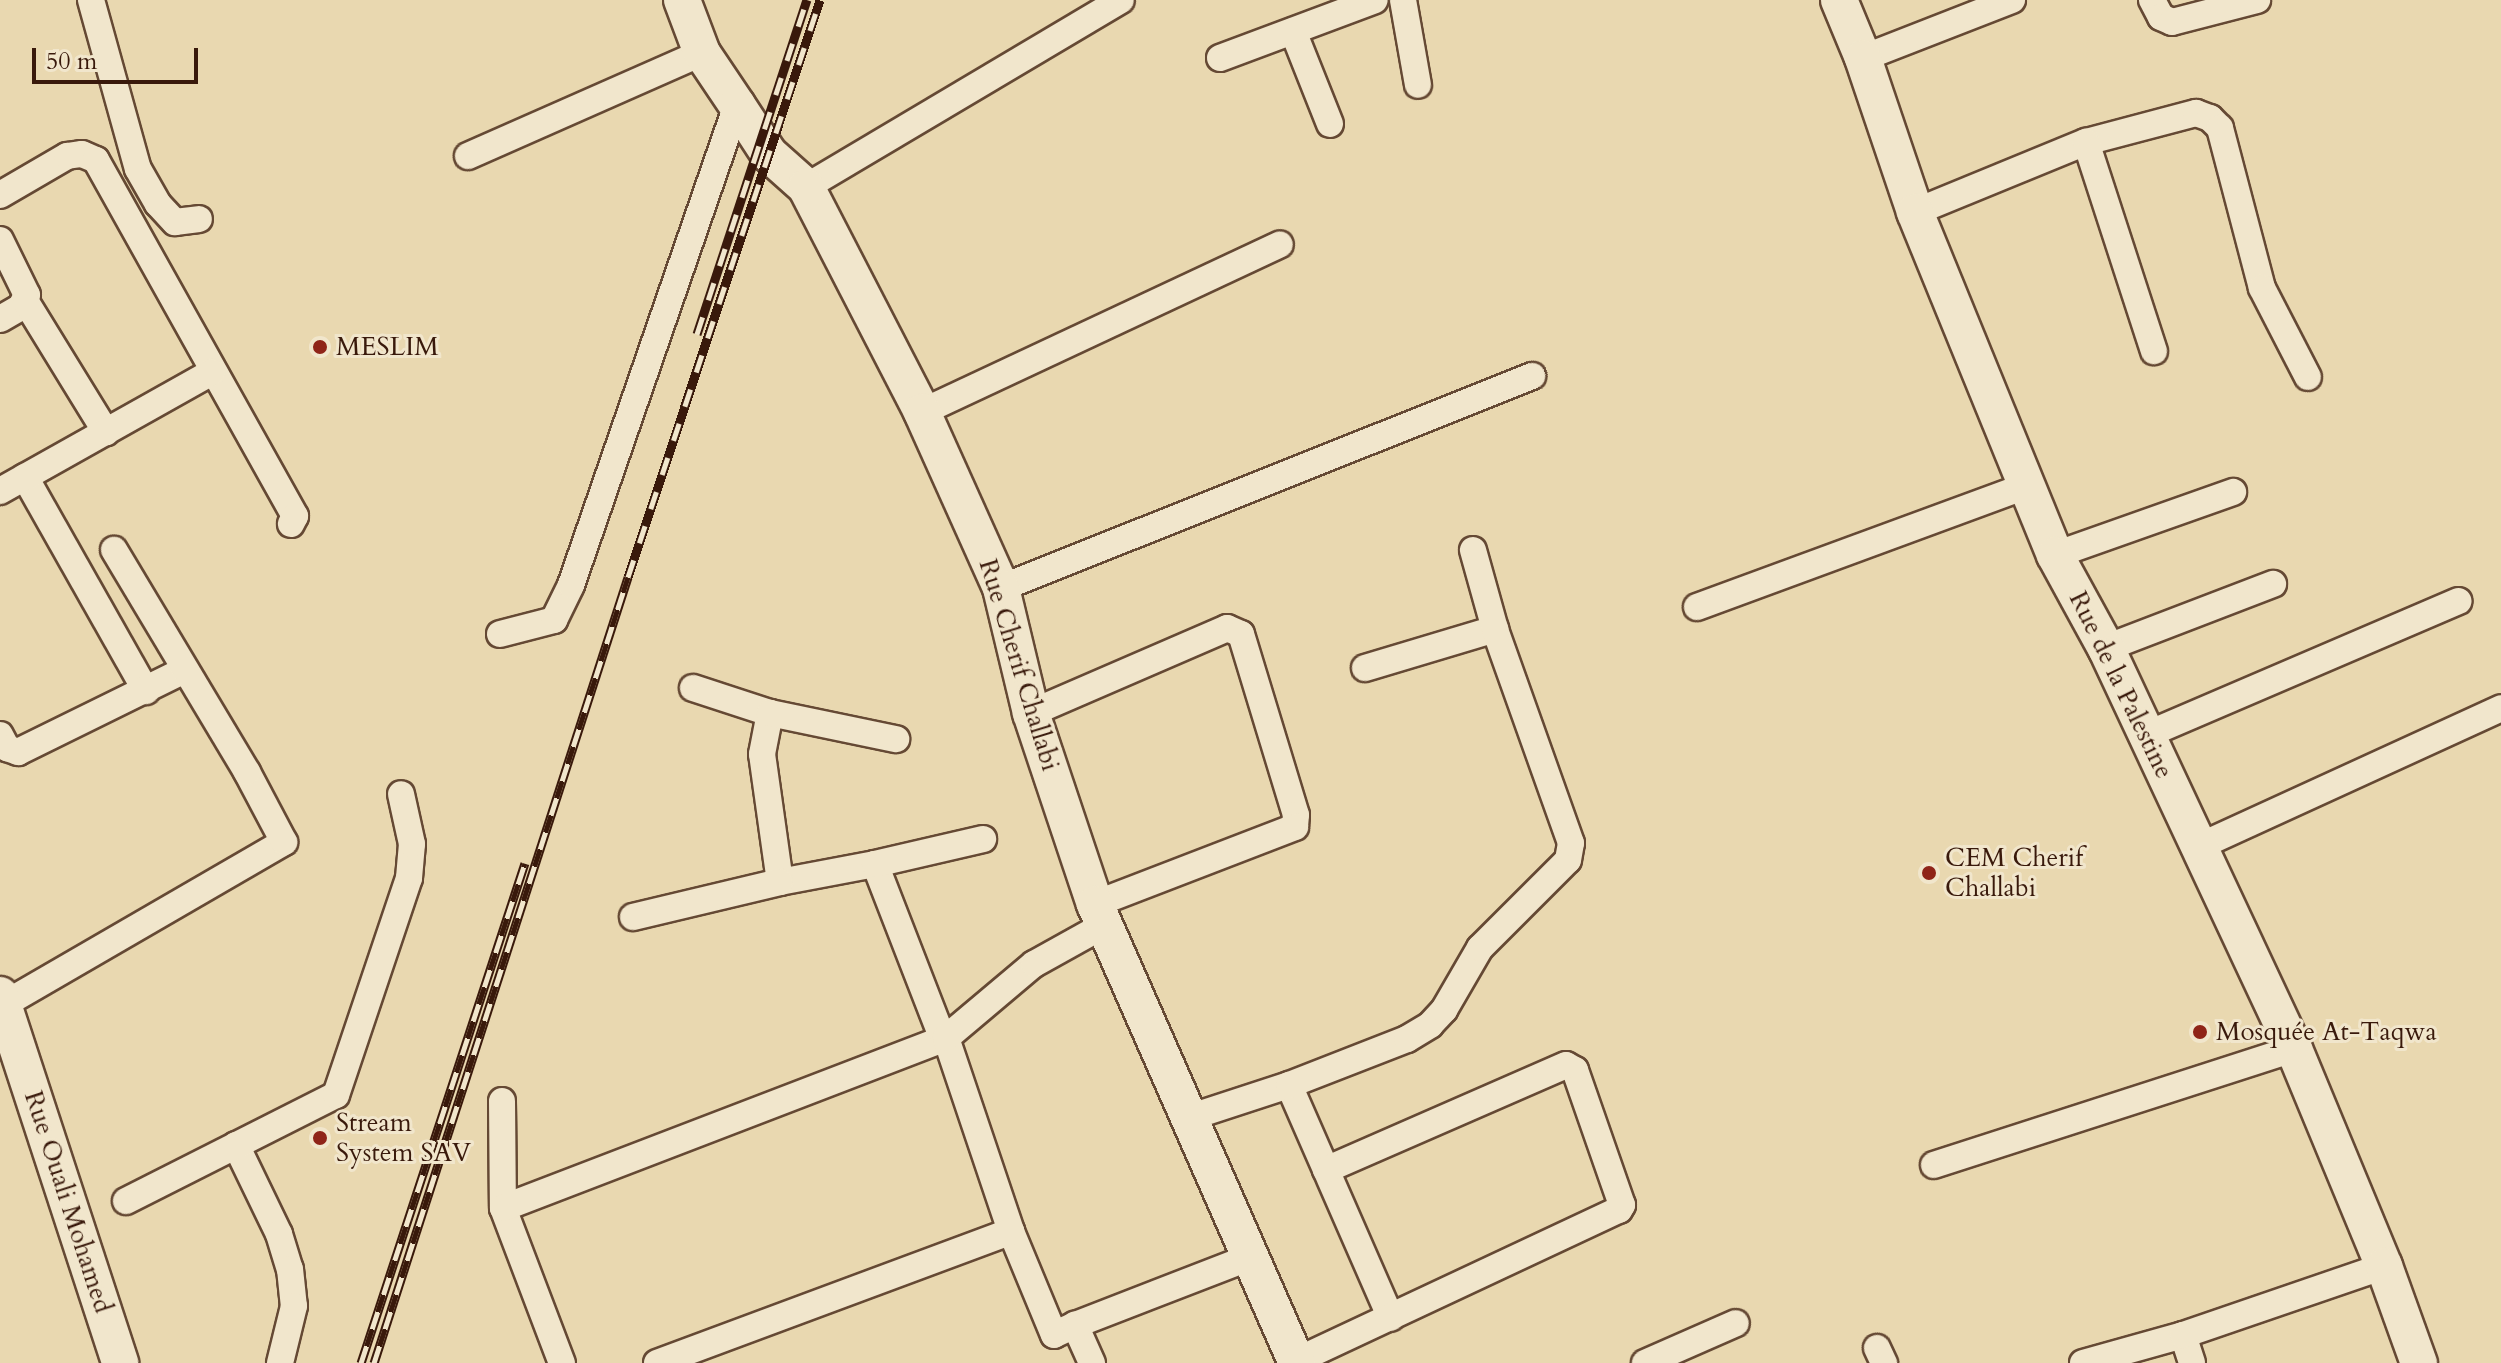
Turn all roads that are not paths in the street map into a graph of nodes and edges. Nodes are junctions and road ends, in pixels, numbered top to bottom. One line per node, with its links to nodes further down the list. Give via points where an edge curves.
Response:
1 (91, 0): 22 (street, via 138,169 175,222)
2 (682, 0): 11 (street, Rue Cherif Challabi)
3 (1121, 0): 19 (street)
4 (1375, 0): 10 (street)
5 (1403, 0): 14 (street)
6 (1839, 0): 13 (street, Rue de la Palestine)
7 (2012, 0): 13 (street)
8 (2152, 0): 9 (street, via 2161,17 2172,22)
9 (2257, 0)
10 (1293, 31): 12 (street); 16 (street)
11 (702, 53): 15 (street, Rue Cherif Challabi); 18 (street)
12 (1220, 58)
13 (1863, 58): 21 (street, Rue de la Palestine)
14 (1418, 85)
15 (737, 105): 19 (street, Rue Cherif Challabi, via 769,154); 46 (street, via 571,585 554,620)
16 (1330, 124)
17 (2086, 142): 21 (street); 27 (street); 30 (street, via 2196,113 2220,128 2262,288)
18 (468, 156)
19 (806, 187): 31 (street, Rue Cherif Challabi)
20 (0, 195): 28 (street, via 67,156 82,154 96,160)
21 (1915, 212): 34 (street, Rue de la Palestine)
22 (199, 219)
23 (0, 240): 25 (street)
24 (1280, 244): 31 (street)
25 (26, 302): 26 (street); 32 (street)
26 (0, 319)
27 (2154, 351)
28 (212, 372): 32 (street); 37 (street, via 295,516)
29 (1532, 376): 42 (street)
30 (2308, 377)
31 (922, 412): 42 (street, Rue Cherif Challabi)
32 (106, 432): 33 (street)
33 (25, 477): 35 (street); 51 (street)
34 (2028, 485): 40 (street, Rue de la Palestine); 44 (street)
35 (0, 491)
36 (2233, 492): 40 (street)
37 (291, 524)
38 (114, 550): 49 (street)
39 (1473, 550): 45 (street)
40 (2055, 555): 47 (street, Rue de la Palestine)
41 (2273, 584): 47 (street)
42 (1001, 588): 54 (street, Rue Cherif Challabi)
43 (2458, 601): 56 (street)
44 (1697, 607)
45 (1495, 629): 48 (street); 68 (street, via 1571,843 1568,860 1480,948 1430,1025)
46 (500, 634)
47 (2106, 648): 56 (street, Rue de la Palestine)
48 (1365, 668)
49 (185, 670): 51 (street); 65 (street, via 284,842)
50 (693, 688): 53 (street)
51 (146, 691): 55 (street, via 18,752 7,748)
52 (2501, 708): 60 (street)
53 (770, 713): 57 (street); 62 (street, via 762,754)
54 (1031, 713): 63 (street, Rue Cherif Challabi); 63 (street, via 1227,628 1241,634 1296,815 1295,827)
55 (0, 735)
56 (2146, 735): 60 (street, Rue de la Palestine)
57 (896, 739)
58 (401, 794): 71 (street, via 412,844 409,878 336,1095)
59 (983, 839): 61 (street)
60 (2200, 846): 67 (street, Rue de la Palestine)
61 (875, 864): 62 (street); 66 (street)
62 (780, 882): 64 (street)
63 (1099, 914): 66 (street); 70 (street, Rue Cherif Challabi)
64 (633, 917)
65 (2, 1000): 84 (street, Rue Ouali Mohamed)
66 (946, 1038): 75 (street); 76 (street)
67 (2294, 1049): 72 (street); 78 (street, Rue de la Palestine)
68 (1289, 1085): 70 (street); 73 (street)
69 (502, 1101): 75 (street)
70 (1191, 1117): 77 (street, Rue Cherif Challabi)
71 (236, 1145): 74 (street); 85 (street, via 290,1269 294,1306)
72 (1934, 1165)
73 (1326, 1170): 79 (street); 79 (street, via 1560,1066 1575,1070 1621,1194 1619,1210)
74 (126, 1201)
75 (503, 1208): 86 (street)
76 (1011, 1231): 81 (street, via 1054,1335); 87 (street)
77 (1250, 1257): 81 (street); 83 (street, Rue Cherif Challabi)
78 (2384, 1266): 82 (street); 92 (street, Rue de la Palestine)
79 (1391, 1318): 83 (street)
80 (1736, 1323): 89 (street)
81 (1075, 1325): 88 (street)
82 (2183, 1335): 90 (street); 91 (street)
83 (1297, 1362)
84 (119, 1363)
85 (280, 1363)
86 (562, 1363)
87 (657, 1363)
88 (1092, 1363)
89 (1645, 1363)
90 (2083, 1363)
91 (2192, 1363)
92 (2419, 1363)

